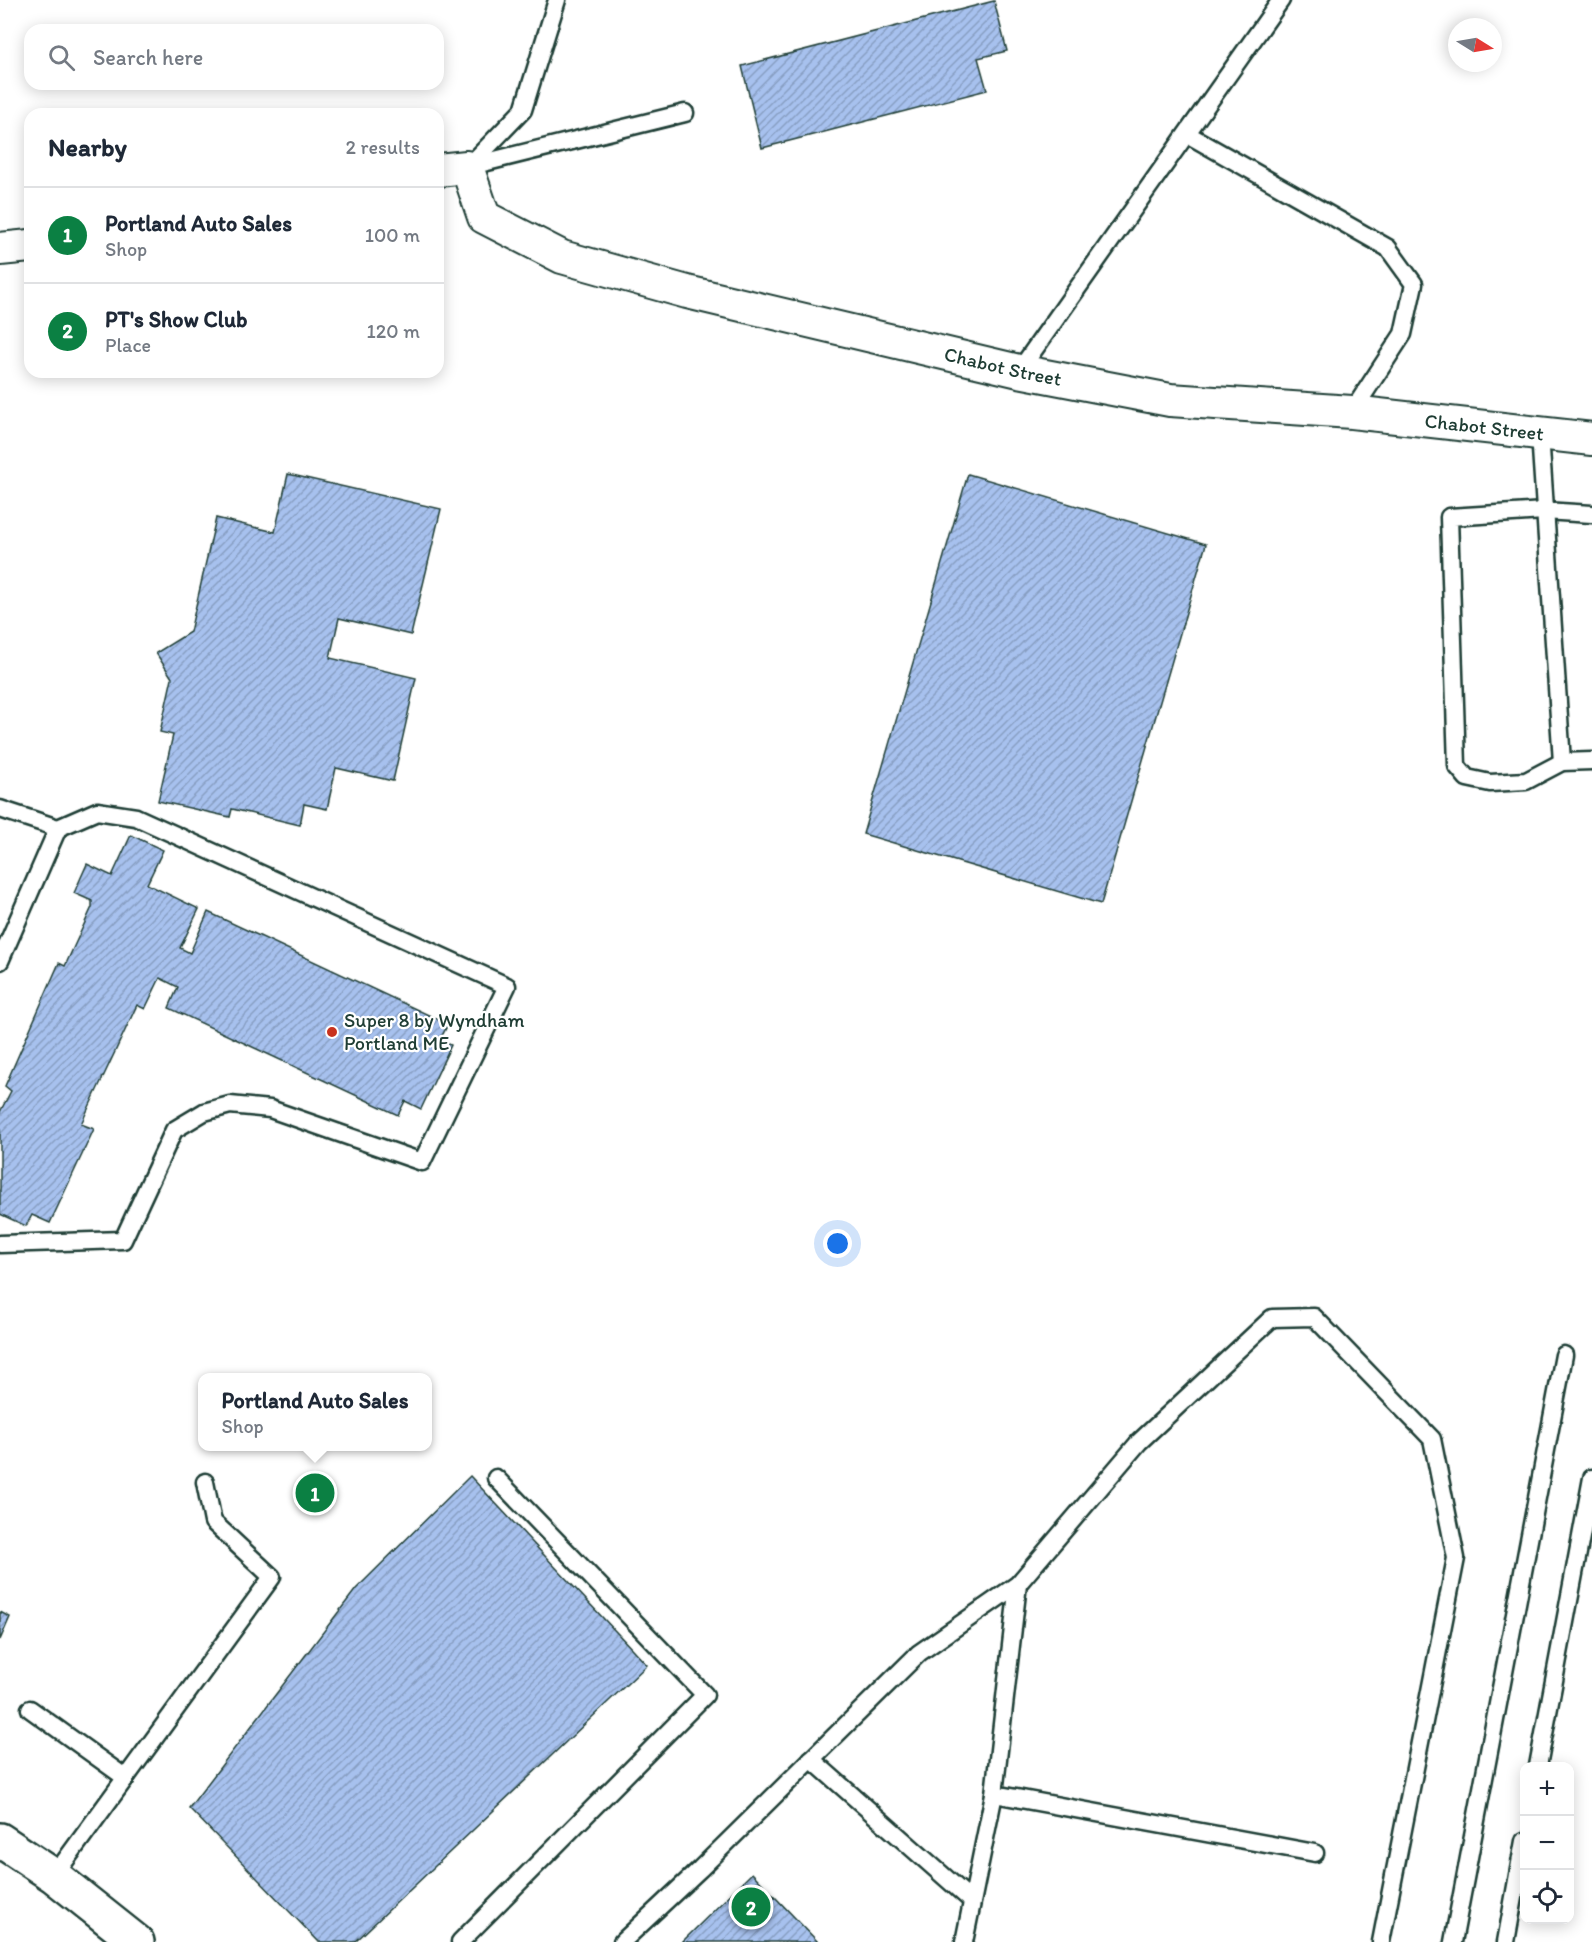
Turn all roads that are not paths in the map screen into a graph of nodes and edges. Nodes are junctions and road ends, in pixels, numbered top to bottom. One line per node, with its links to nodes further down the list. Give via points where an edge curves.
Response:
1 (557, 0): 5 (lane, via 523,110)
2 (1281, 0): 4 (lane)
3 (685, 113): 5 (lane)
4 (1187, 134): 8 (lane); 9 (lane, via 1388,248 1414,284 1403,334)
5 (453, 169): 8 (street, Chabot Street, via 484,217 562,257 687,292)
6 (24, 247): 7 (street)
7 (0, 249)
8 (1019, 371): 9 (street, Chabot Street, via 1170,400)
9 (1352, 412): 10 (street, Chabot Street)
10 (1540, 434): 11 (street, Chabot Street); 12 (lane)
11 (1592, 439)
12 (1544, 511): 13 (lane); 15 (lane); 15 (lane, via 1449,517 1457,766 1467,778 1490,783 1526,781)
13 (1592, 514)
14 (1592, 760): 15 (lane)
15 (1562, 762)
16 (0, 809): 17 (lane)
17 (58, 828): 18 (lane); 19 (lane, via 97,811 136,817 507,986 422,1162 270,1109 230,1105 204,1112 174,1130 123,1240)
18 (0, 961)
19 (0, 1244)
20 (1564, 1355): 40 (lane)
21 (496, 1478): 36 (lane, via 705,1695)
22 (1592, 1478): 27 (lane)
23 (205, 1482): 28 (lane, via 213,1522 273,1577)
24 (1018, 1584): 26 (lane, via 919,1653); 29 (lane); 39 (lane, via 1139,1442 1272,1318 1314,1317 1432,1439 1456,1558)
25 (30, 1709): 28 (lane)
26 (811, 1760): 34 (lane); 37 (lane)
27 (1539, 1762)
28 (126, 1778): 33 (lane)
29 (994, 1794): 31 (lane); 34 (lane)
30 (0, 1840): 33 (main road)
31 (1315, 1853)
32 (1520, 1863): 41 (lane)
33 (54, 1876): 35 (main road)
34 (972, 1901): 38 (lane)
35 (137, 1942)
36 (460, 1942)
37 (622, 1942)
38 (964, 1942)
39 (1381, 1942)
40 (1454, 1942)
41 (1506, 1942)

